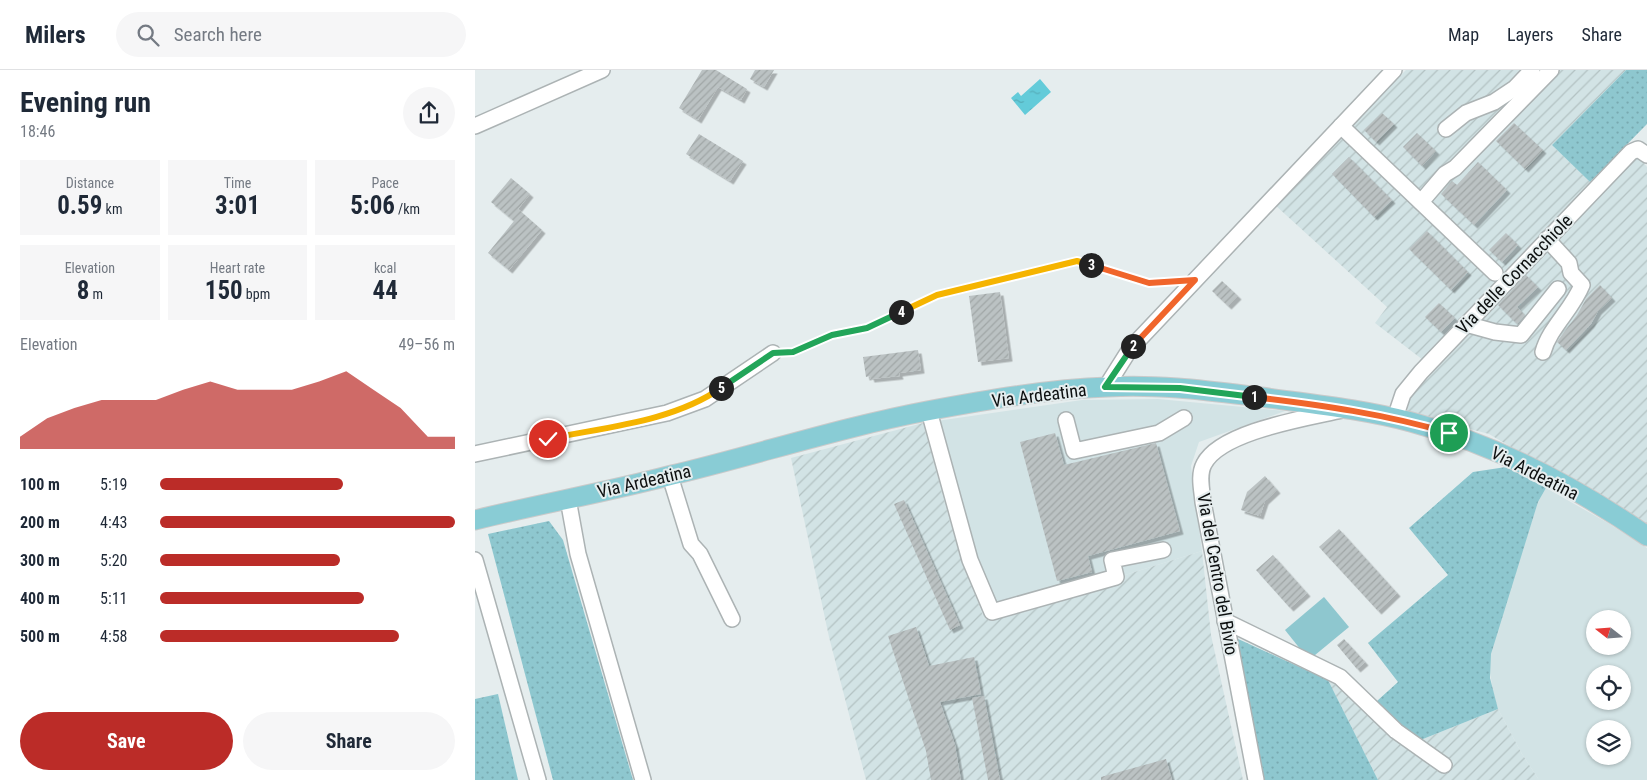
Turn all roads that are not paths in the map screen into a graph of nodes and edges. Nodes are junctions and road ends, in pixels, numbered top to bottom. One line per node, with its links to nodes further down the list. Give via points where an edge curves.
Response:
1 (602, 70): 5 (street)
2 (1394, 70): 7 (street)
3 (1531, 70): 8 (street, via 1515,88 1494,102 1466,113)
4 (1551, 70): 10 (street, via 1455,168 1445,174)
5 (585, 73): 6 (street)
6 (475, 126)
7 (1341, 126): 10 (street); 17 (street, via 1130,349)
8 (1446, 129)
9 (1647, 155): 11 (street, Via delle Cornacchiole, via 1638,149 1631,152)
10 (1421, 202): 12 (street)
11 (1547, 239): 14 (street, Via delle Cornacchiole); 15 (street, via 1569,263 1571,273 1582,285 1562,320 1548,335)
12 (1495, 273)
13 (1558, 289): 14 (street, via 1521,335)
14 (1466, 324): 21 (street, Via delle Cornacchiole, via 1411,383)
15 (1543, 352)
16 (773, 353): 23 (street, via 705,399 667,414)
17 (1105, 387): 18 (main road, Via Ardeatina, via 1180,388); 19 (main road, Via Ardeatina)
18 (1348, 408): 21 (main road, Via Ardeatina); 31 (street, Via del Centro del Bivio, via 1263,428 1228,444 1205,463 1201,475 1203,502)
19 (929, 410): 24 (main road, Via Ardeatina); 28 (street, via 971,560 992,612 1116,577 1112,560)
20 (1184, 418): 22 (street, via 1159,433 1074,451)
21 (1395, 418): 27 (main road, Via Ardeatina, via 1449,433 1501,454 1576,493)
22 (1067, 420)
23 (475, 454)
24 (670, 476): 25 (main road, Via Ardeatina); 30 (street, via 691,544 700,554)
25 (568, 499): 26 (main road, Via Ardeatina); 34 (street, via 579,554)
26 (475, 520)
27 (1647, 536)
28 (1163, 550)
29 (475, 560): 33 (street)
30 (732, 619)
31 (1225, 621): 32 (street, via 1340,677 1396,732); 35 (street, Via del Centro del Bivio)
32 (1444, 765)
33 (538, 780)
34 (643, 780)
35 (1256, 780)

